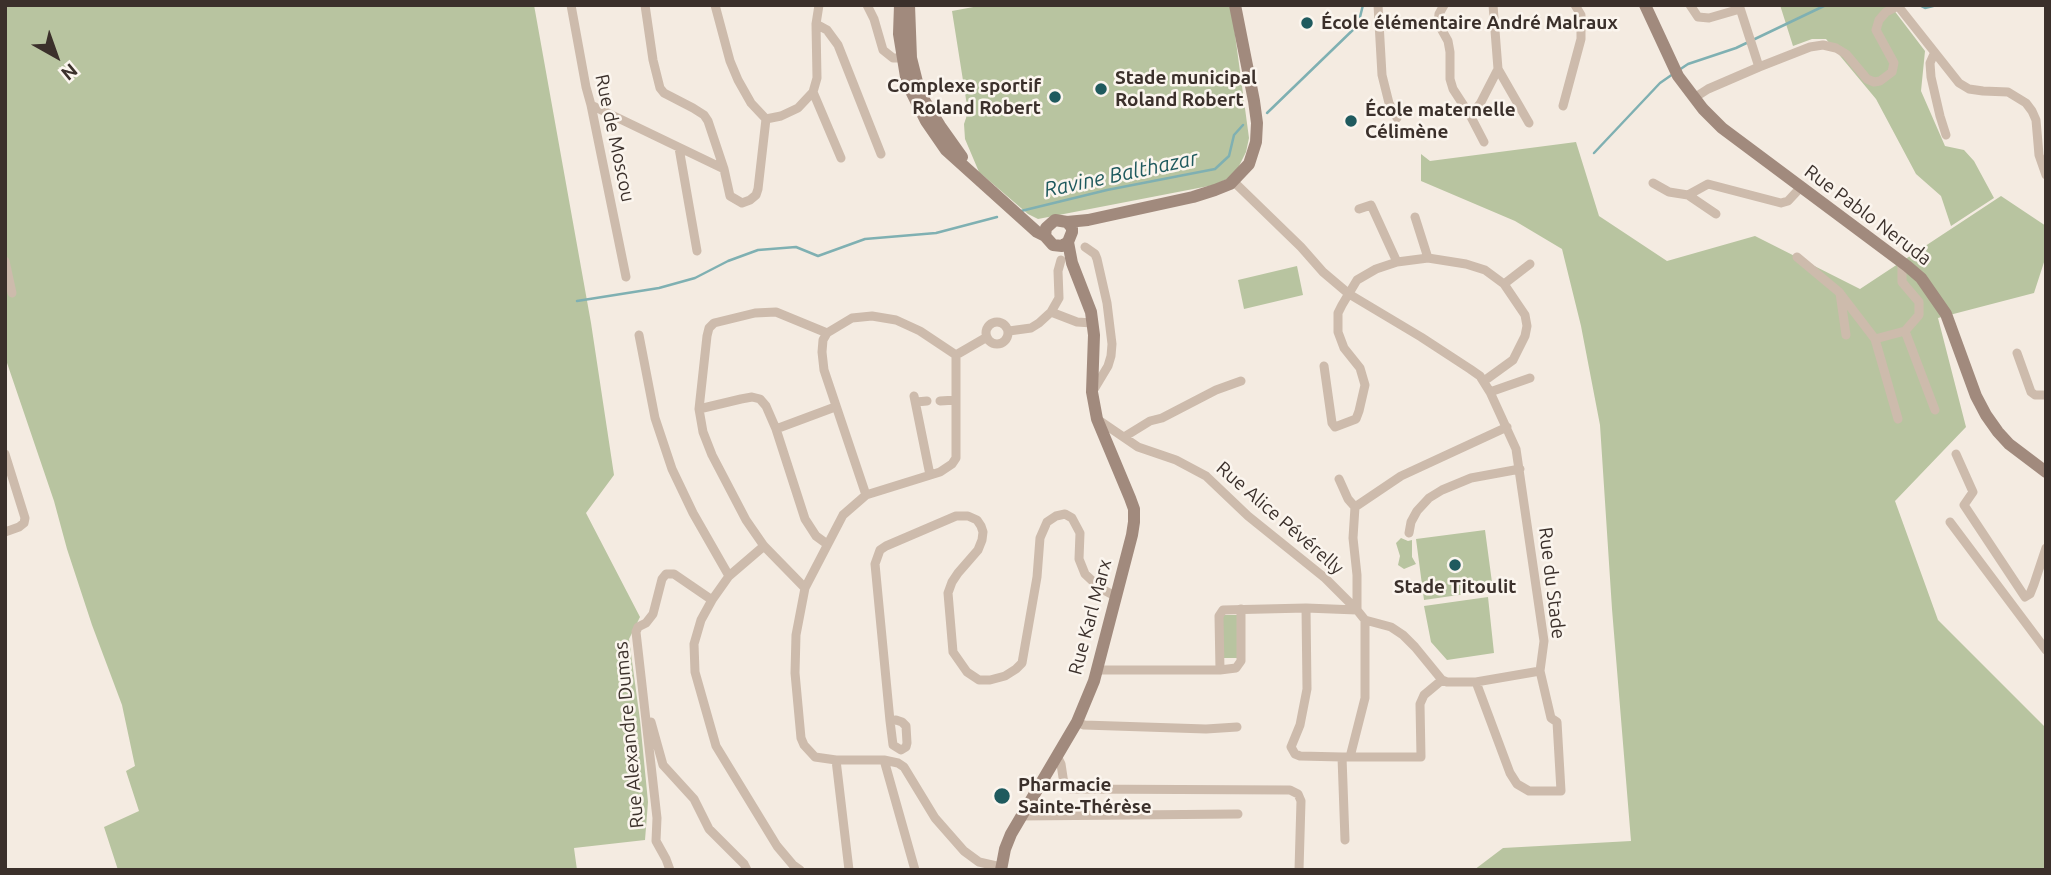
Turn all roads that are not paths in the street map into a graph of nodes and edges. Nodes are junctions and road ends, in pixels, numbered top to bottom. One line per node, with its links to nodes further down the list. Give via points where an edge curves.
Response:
1 (571, 5): 25 (street, Rue de Moscou)
2 (645, 5): 36 (street, via 660,88 704,115)
3 (715, 5): 29 (street, via 738,80)
4 (819, 5): 18 (street)
5 (867, 5): 20 (street, via 883,50 893,58)
6 (900, 5): 20 (main road, via 899,34)
7 (909, 5): 20 (main road)
8 (1235, 5): 39 (main road, via 1256,123 1249,164)
9 (1242, 5): 39 (main road, via 1262,124 1257,159)
10 (1378, 5): 28 (street, via 1382,75)
11 (1444, 5): 27 (street, via 1438,23 1448,41 1450,79 1456,95)
12 (1493, 5): 22 (street)
13 (1575, 5): 26 (street, via 1581,15 1581,39)
14 (1645, 5): 24 (main road, Rue Pablo Neruda)
15 (1690, 5): 17 (street, via 1698,17 1709,18)
16 (1898, 6): 19 (street); 21 (street, via 1886,12 1876,30 1894,63 1892,72 1880,81 1867,79 1846,54 1824,45)
17 (1740, 7): 21 (street)
18 (817, 24): 23 (street); 34 (street, via 838,45)
19 (1934, 54): 31 (street, via 1931,77); 37 (street, via 1958,83 1969,89 2008,92 2026,103 2036,120)
20 (906, 58): 46 (main road, via 924,100 979,180)
21 (1759, 67): 24 (street)
22 (1498, 69): 27 (street, via 1480,104); 30 (street)
23 (813, 92): 29 (street, via 790,112); 35 (street)
24 (1694, 98): 40 (main road, Rue Pablo Neruda, via 1722,128)
25 (591, 105): 33 (street); 56 (street, Rue de Moscou)
26 (1563, 106)
27 (1471, 110): 32 (street)
28 (1397, 118)
29 (766, 119): 36 (street, via 760,184 750,201 742,203 730,196)
30 (1529, 123)
31 (1946, 135)
32 (1484, 142)
33 (679, 148): 36 (street); 48 (street)
34 (881, 154)
35 (841, 158)
36 (724, 169)
37 (2046, 175)
38 (1653, 183): 41 (street)
39 (1236, 184): 45 (main road, via 1226,194 1088,220); 61 (street)
40 (1801, 187): 41 (street, via 1781,203 1709,184); 54 (main road, Rue Pablo Neruda)
41 (1688, 195): 43 (street)
42 (1359, 209): 53 (street, via 1371,205)
43 (1716, 214)
44 (1415, 217): 50 (street)
45 (1069, 232): 46 (main road, via 1062,246); 46 (main road, via 1055,220); 57 (main road, Rue Karl Marx, via 1072,263)
46 (1048, 236): 51 (main road)
47 (1085, 247): 77 (street, via 1097,259 1112,344 1108,366)
48 (697, 251)
49 (1797, 257): 59 (street)
50 (1427, 258): 53 (street); 58 (street, via 1474,267)
51 (1061, 260): 57 (main road); 62 (street, via 1059,298)
52 (5, 261): 60 (street)
53 (1397, 262): 61 (street, via 1357,280)
54 (1902, 262): 65 (street, via 1902,282 1920,306 1919,315); 94 (main road, Rue Pablo Neruda, via 1921,278 1947,314 1976,396 1997,432)
55 (1530, 264): 58 (street)
56 (626, 277)
57 (1080, 282): 63 (main road, Rue Karl Marx)
58 (1504, 284): 76 (street, via 1525,315 1525,336 1513,360)
59 (1839, 292): 68 (street); 70 (street)
60 (12, 293)
61 (1349, 294): 73 (street, via 1338,313 1338,332 1365,385 1356,419 1335,427); 76 (street)
62 (1051, 312): 63 (street, via 1077,323); 64 (street, via 1031,328)
63 (1092, 323): 77 (main road, Rue Karl Marx)
64 (1009, 331): 69 (street, via 1003,343 993,344); 69 (street, via 997,321 987,326)
65 (1905, 331): 70 (street); 85 (street)
66 (827, 332): 72 (street, via 852,318 896,320); 83 (street, via 821,352); 84 (street, via 776,312 714,323 707,335)
67 (639, 335): 106 (street, via 655,418 672,469)
68 (1846, 335)
69 (987, 337): 72 (street)
70 (1875, 339): 87 (street)
71 (2017, 353): 79 (street, via 2031,392)
72 (956, 355): 80 (street)
73 (1324, 366)
74 (1530, 378): 78 (street)
75 (1241, 381): 90 (street, via 1150,421)
76 (1484, 381): 78 (street, Rue du Stade)
77 (1092, 392): 86 (main road, Rue Karl Marx)
78 (1490, 392): 88 (street, Rue du Stade)
79 (2046, 395)
80 (956, 400): 82 (street); 95 (street, via 956,458 947,469)
81 (927, 401): 95 (street, via 915,399)
82 (940, 401)
83 (835, 407): 89 (street); 97 (street)
84 (699, 409): 89 (street, via 760,399); 103 (street, via 712,455)
85 (1935, 410)
86 (1097, 419): 90 (street, Rue Alice Pévérelly); 108 (main road, Rue Karl Marx, via 1134,509 1132,535)
87 (1898, 419)
88 (1507, 428): 93 (street, Rue du Stade); 98 (street, via 1401,476)
89 (776, 429): 102 (street, via 805,519)
90 (1124, 438): 112 (street, Rue Alice Pévérelly, via 1206,476)
91 (5, 454): 100 (street, via 25,518 19,527)
92 (1956, 454): 105 (street, via 1973,492 1964,505 2025,597)
93 (1520, 469): 101 (street, via 1471,478 1442,490 1417,511); 117 (street, Rue du Stade, via 1544,641)
94 (2046, 472)
95 (930, 475): 97 (street)
96 (1339, 479): 98 (street)
97 (866, 495): 102 (street, via 843,515)
98 (1355, 507): 112 (street)
99 (1950, 522): 114 (street)
100 (5, 532)
101 (1409, 533)
102 (827, 544): 107 (street)
103 (764, 546): 106 (street); 107 (street)
104 (2046, 548): 105 (street)
105 (2042, 573)
106 (729, 576): 109 (street)
107 (805, 588): 126 (street, via 795,663 801,738 815,757)
108 (1115, 596): 115 (main road, Rue Karl Marx); 121 (street, via 1084,574 1076,524 1065,514 1056,516 1047,522 1040,538 1022,663 1005,676 979,680 967,673 953,652 948,593 982,540 977,520 956,516 886,546 874,564)
109 (712, 600): 120 (street, Rue Alexandre Dumas, via 674,573 662,579 653,614 636,632); 134 (street, via 694,645 695,672 716,746 777,846)
110 (1241, 608): 111 (street); 116 (street, via 1240,664 1233,670); 116 (street, via 1223,610 1219,616)
111 (1306, 608): 112 (street); 125 (street, via 1307,688 1291,747 1295,754)
112 (1357, 610): 113 (street, Rue Alice Pévérelly)
113 (1365, 620): 118 (street, via 1403,635); 125 (street, via 1365,698)
114 (2046, 650)
115 (1097, 670): 116 (street); 122 (main road, Rue Karl Marx)
116 (1220, 670)
117 (1540, 671): 119 (street); 119 (street, Rue du Stade, via 1551,718 1557,722 1561,791 1529,791 1517,783)
118 (1441, 680): 119 (street); 125 (street, via 1420,704 1421,757)
119 (1476, 682)
120 (644, 698): 132 (street, Rue Alexandre Dumas, via 656,841); 133 (street, via 663,765 694,799 709,829)
121 (890, 721): 121 (street, via 905,726 907,743 901,750 893,746)
122 (1077, 722): 123 (street); 124 (main road, Rue Karl Marx)
123 (1237, 727)
124 (1056, 756): 129 (main road, Rue Karl Marx); 137 (street, via 1069,789 1290,790 1301,801)
125 (1346, 757): 130 (street)
126 (836, 760): 127 (street); 135 (street)
127 (884, 760): 131 (street, via 904,767 935,818 971,858); 136 (street)
128 (1238, 814): 129 (street)
129 (1021, 816): 131 (main road, Rue Karl Marx)
130 (1345, 840)
131 (1001, 868)
132 (670, 870)
133 (747, 870)
134 (800, 870)
135 (849, 870)
136 (915, 870)
137 (1298, 870)

